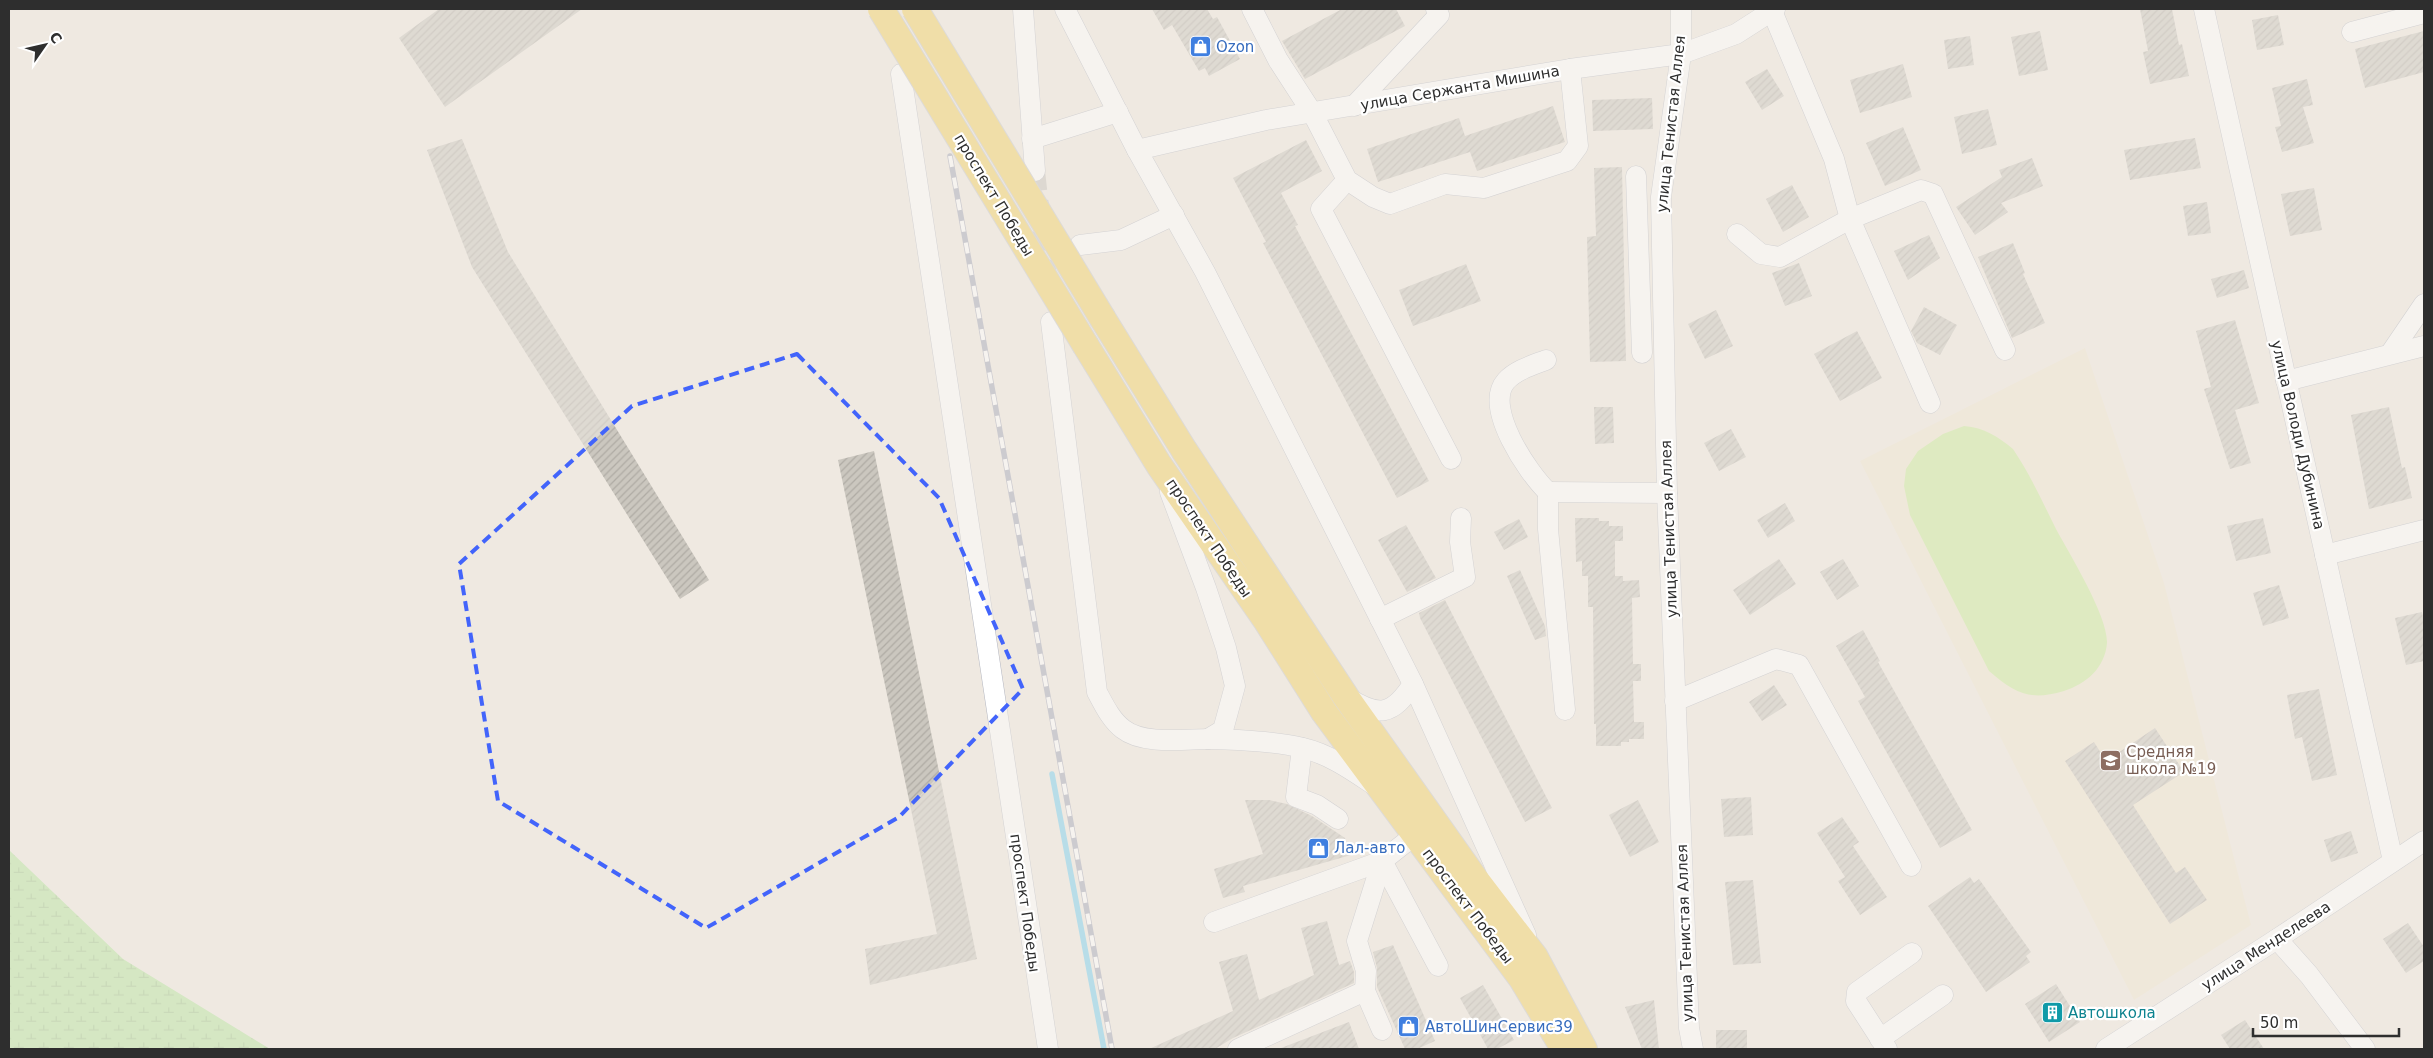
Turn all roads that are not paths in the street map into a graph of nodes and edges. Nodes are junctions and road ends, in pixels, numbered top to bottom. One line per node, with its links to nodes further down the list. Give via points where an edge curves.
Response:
1 (881, 9): 39 (main road, проспект Победы, bridge)
2 (915, 9): 47 (main road, проспект Победы, bridge, via 1184,450)
3 (1023, 9): 18 (street)
4 (1065, 9): 16 (street)
5 (1252, 9): 17 (street, via 1278,60)
6 (1436, 9): 15 (street, via 1439,15)
7 (1681, 9): 12 (street, улица Тенистая Аллея)
8 (2204, 9): 36 (street, улица Володи Дубинина)
9 (1774, 10): 12 (street, улица Сержанта Мишина, via 1736,34); 26 (street, via 1834,159)
10 (2414, 13): 11 (street)
11 (2352, 32)
12 (1681, 54): 13 (street, улица Сержанта Мишина); 23 (street, улица Тенистая Аллея)
13 (1570, 69): 15 (street, улица Сержанта Мишина); 22 (street, via 1578,146 1566,161 1484,188 1445,184 1390,204)
14 (901, 74): 68 (street, проспект Победы)
15 (1354, 106): 17 (street, улица Сержанта Мишина)
16 (1118, 112): 18 (street); 19 (street)
17 (1312, 114): 19 (street, улица Сержанта Мишина, via 1266,120); 22 (street)
18 (1032, 139): 20 (street)
19 (1138, 150): 25 (street)
20 (1036, 171)
21 (1636, 176): 24 (street)
22 (1347, 180): 38 (street, via 1321,209)
23 (1661, 197): 24 (street); 41 (street, улица Тенистая Аллея)
24 (1637, 198): 33 (street)
25 (1174, 215): 28 (street, via 1121,240); 45 (street)
26 (1850, 219): 27 (street, via 1780,257 1761,254); 32 (street, via 1921,190 1933,194); 37 (street)
27 (1737, 234)
28 (1080, 245)
29 (2424, 304): 34 (street)
30 (1051, 322): 50 (street, via 1097,692 1124,730 1150,739)
31 (2424, 346): 34 (street)
32 (2005, 350)
33 (1642, 353)
34 (2390, 354): 36 (street)
35 (1546, 360): 40 (street, via 1524,368 1506,382 1499,395 1503,420 1515,447 1536,481)
36 (2286, 381): 44 (street, улица Володи Дубинина)
37 (1930, 403)
38 (1451, 459)
39 (1159, 465): 50 (street, via 1206,588 1226,648 1234,686 1223,730); 52 (main road, проспект Победы, via 1266,620 1324,712)
40 (1548, 492): 41 (street); 49 (street, via 1548,529)
41 (1667, 493): 48 (street, улица Тенистая Аллея)
42 (1461, 518): 45 (street, via 1460,542 1465,577)
43 (2424, 530): 44 (street)
44 (2325, 555): 57 (street, улица Володи Дубинина)
45 (1380, 619): 46 (street)
46 (1413, 684): 47 (street, via 1404,699 1386,711 1368,710); 62 (street, via 1502,877)
47 (1346, 697): 62 (main road, проспект Победы)
48 (1675, 701): 58 (street, via 1776,659 1799,665); 72 (street, улица Тенистая Аллея, via 1689,1028)
49 (1564, 710)
50 (1208, 739): 51 (street)
51 (1302, 748): 52 (street, via 1319,753); 53 (street, via 1296,797 1317,805)
52 (1381, 791): 54 (main road, проспект Победы)
53 (1338, 820)
54 (1415, 835): 56 (street); 70 (main road, проспект Победы, via 1522,979)
55 (2424, 841): 57 (street, улица Менделеева)
56 (1382, 861): 59 (street); 63 (street); 64 (street, via 1357,941 1366,971)
57 (2393, 861): 60 (street, улица Менделеева)
58 (1911, 866)
59 (1214, 922)
60 (2277, 939): 73 (street, улица Менделеева); 74 (street)
61 (1912, 953): 67 (street, via 1857,992 1856,1002)
62 (1535, 957): 71 (main road, проспект Победы)
63 (1438, 966)
64 (1365, 991): 66 (street); 69 (street)
65 (1943, 995): 67 (street)
66 (1382, 1030)
67 (1883, 1044)
68 (1048, 1049)
69 (1238, 1049)
70 (1564, 1049)
71 (1584, 1049)
72 (1693, 1049)
73 (2106, 1049)
74 (2365, 1049)

